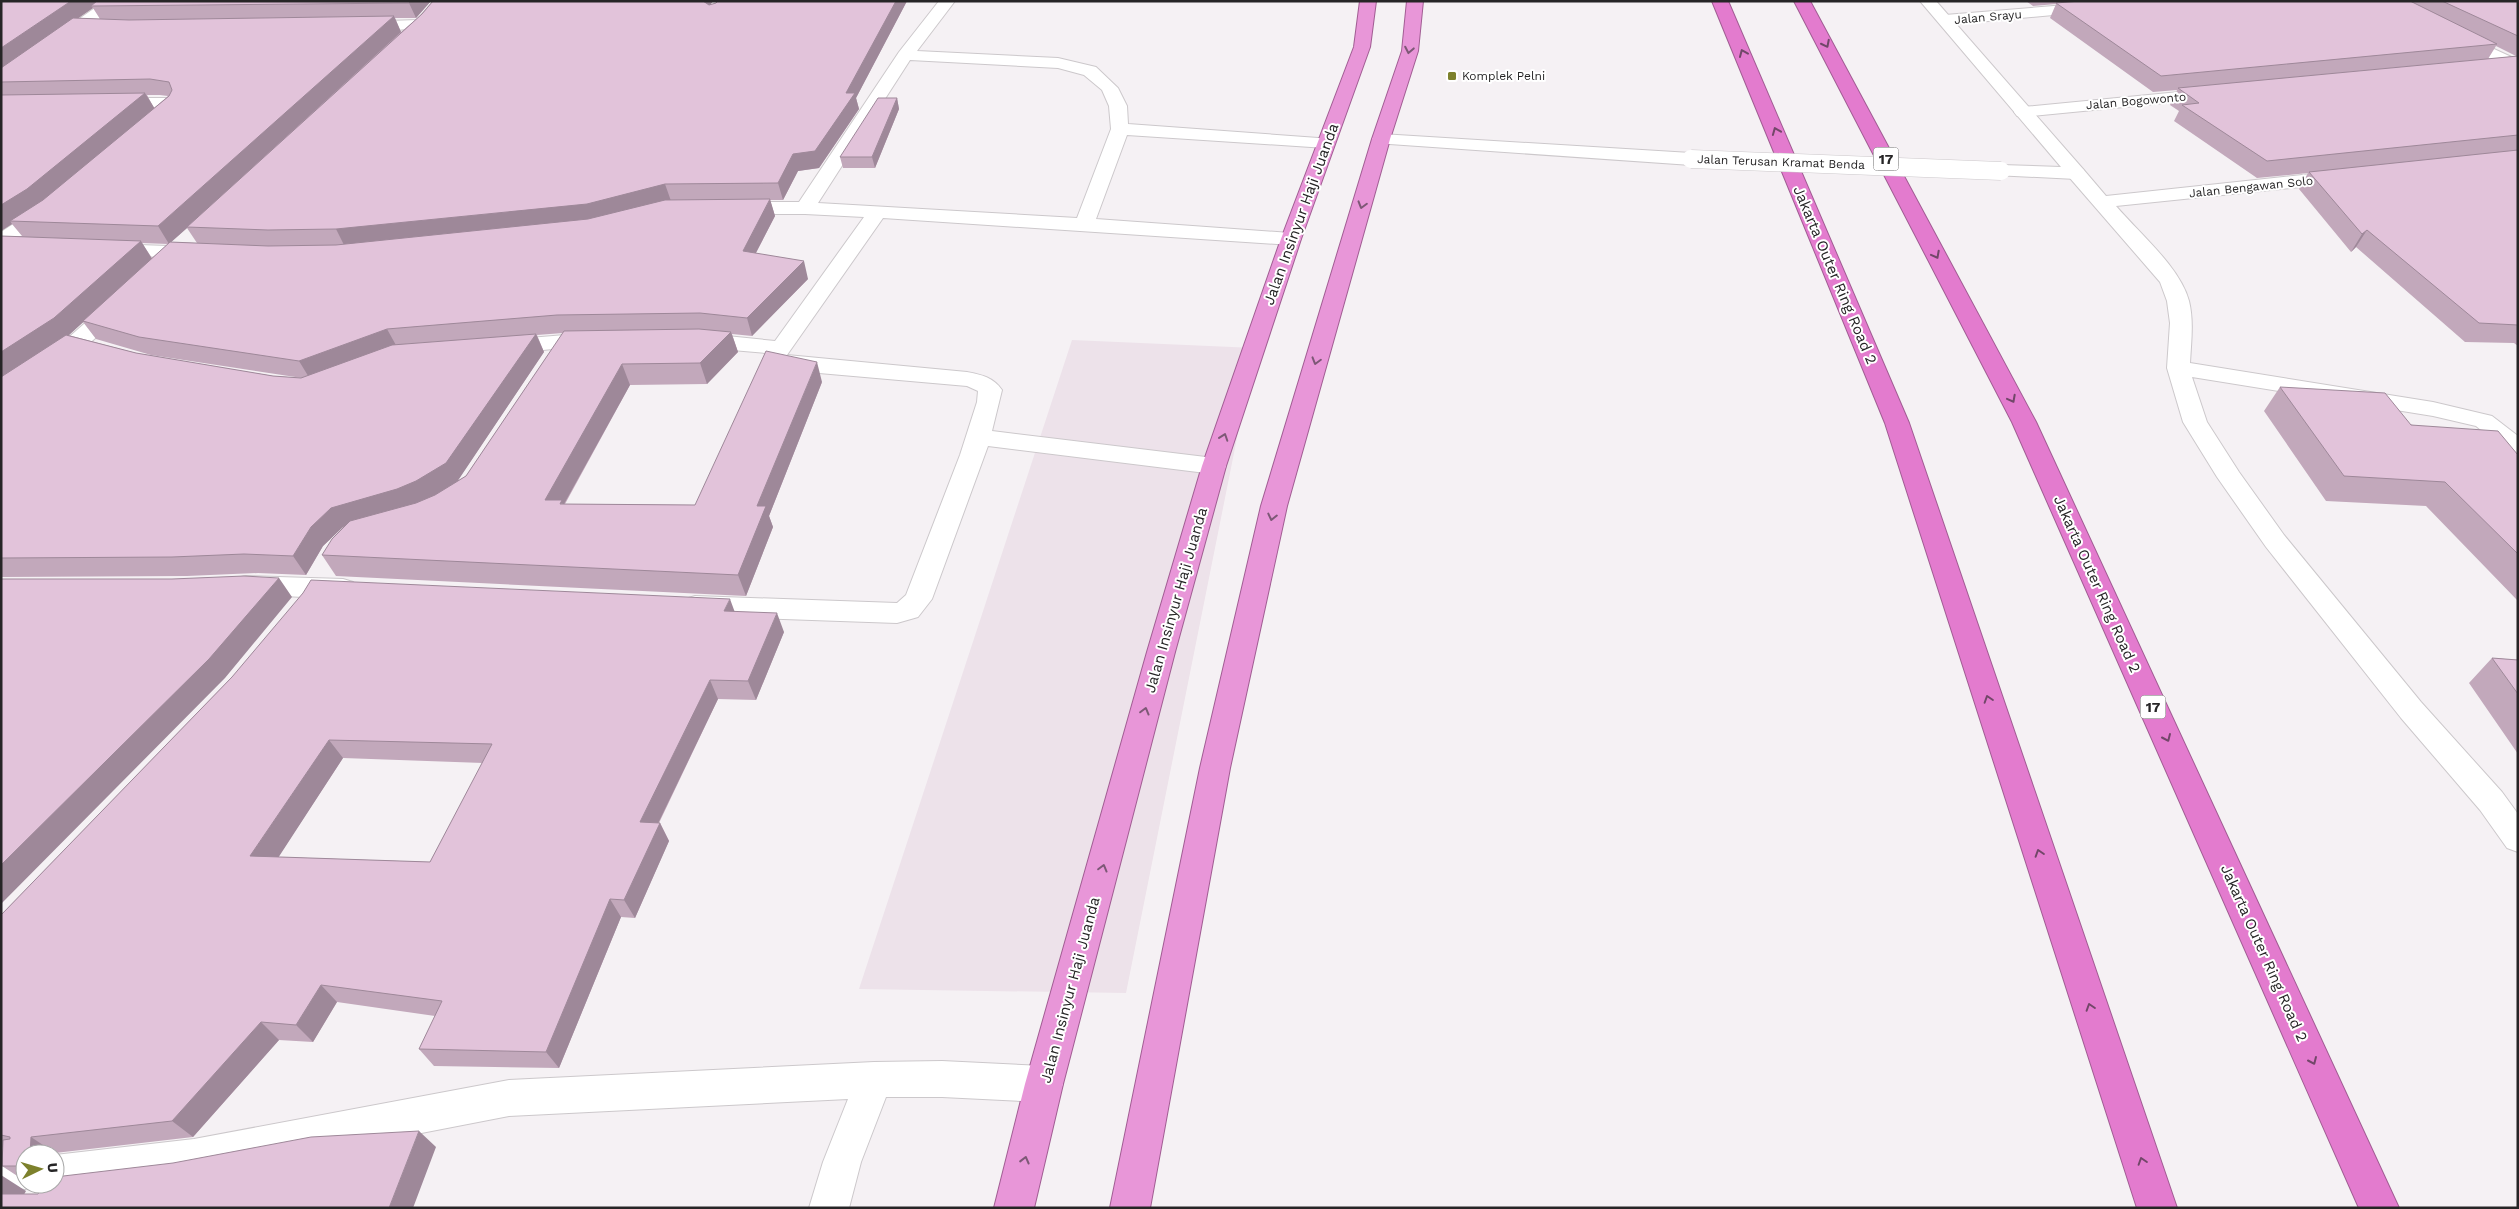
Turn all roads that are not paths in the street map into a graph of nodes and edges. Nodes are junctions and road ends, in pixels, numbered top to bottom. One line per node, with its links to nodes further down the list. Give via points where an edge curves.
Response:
1 (116, 1): 12 (street)
2 (443, 1): 11 (street)
3 (947, 1): 17 (street)
4 (1368, 1): 27 (highway, Jalan Insinyur Haji Juanda, via 1362,47)
5 (1415, 1): 26 (highway, one-way to 26, via 1410,51)
6 (1720, 1): 75 (highway, Jakarta Outer Ring Road 2, one-way to 6, via 1897,423)
7 (1802, 1): 76 (highway, Jakarta Outer Ring Road 2 / 17, one-way to 76, via 2024,422)
8 (1928, 1): 10 (street)
9 (2102, 8): 10 (street, Jalan Srayu)
10 (1945, 20): 23 (street)
11 (421, 26): 13 (street); 16 (street)
12 (76, 27): 14 (street); 20 (street)
13 (340, 27)
14 (103, 28)
15 (2444, 31): 18 (street)
16 (399, 46)
17 (905, 55): 24 (street, via 1058,63 1090,71 1109,88 1118,106); 33 (street)
18 (2516, 65): 19 (street)
19 (2484, 68)
20 (1, 81)
21 (2228, 92): 23 (street, Jalan Bogowonto)
22 (91, 104): 25 (street, via 171,103 171,107)
23 (2023, 112): 28 (street)
24 (1120, 129): 27 (street); 35 (street)
25 (142, 132)
26 (1381, 139): 28 (street, Jalan Terusan Kramat Benda, bridge, via 1691,159); 74 (highway, one-way to 74, via 1274,506 1215,768)
27 (1326, 143): 37 (highway, Jalan Insinyur Haji Juanda)
28 (2076, 173): 31 (street)
29 (2362, 175): 31 (street, Jalan Bengawan Solo)
30 (61, 200): 38 (street)
31 (2103, 202): 54 (street, via 2170,280 2182,324)
32 (715, 208): 33 (street)
33 (805, 208): 34 (street)
34 (877, 213): 35 (street); 51 (street)
35 (1084, 224): 37 (street)
36 (198, 233): 42 (street)
37 (1291, 239): 58 (highway, Jalan Insinyur Haji Juanda, one-way to 37)
38 (1, 241)
39 (1, 246): 40 (street)
40 (30, 247)
41 (89, 249): 42 (street)
42 (176, 253): 43 (street); 44 (street)
43 (219, 254)
44 (155, 272)
45 (133, 292): 49 (street)
46 (669, 340): 51 (street, via 706,340)
47 (594, 341): 48 (street)
48 (564, 342): 50 (street); 53 (street)
49 (76, 343): 52 (street); 55 (street)
50 (486, 348)
51 (780, 348): 56 (street, via 776,355 785,362 967,379 985,384 991,399)
52 (103, 351)
53 (548, 366)
54 (2178, 368): 57 (street, via 2433,408 2484,421); 64 (street, via 2195,422 2229,478 2275,541 2411,710 2491,801)
55 (1, 392)
56 (978, 437): 58 (street); 62 (street, via 918,599 908,610 856,613)
57 (2518, 448)
58 (1214, 466): 66 (highway, Jalan Insinyur Haji Juanda, one-way to 58)
59 (319, 577): 60 (street, via 274,584); 61 (street); 63 (street)
60 (222, 586)
61 (372, 591)
62 (668, 604)
63 (298, 611)
64 (2518, 839)
65 (874, 1080): 66 (street, via 942,1079); 69 (street, via 509,1098 194,1158); 72 (street, via 842,1162)
66 (1044, 1084): 73 (highway, Jalan Insinyur Haji Juanda, one-way to 66)
67 (1, 1167): 68 (street)
68 (15, 1170)
69 (65, 1175)
70 (44, 1194): 71 (street)
71 (39, 1208)
72 (829, 1208)
73 (1014, 1208)
74 (1130, 1208)
75 (2157, 1208)
76 (2380, 1208)

